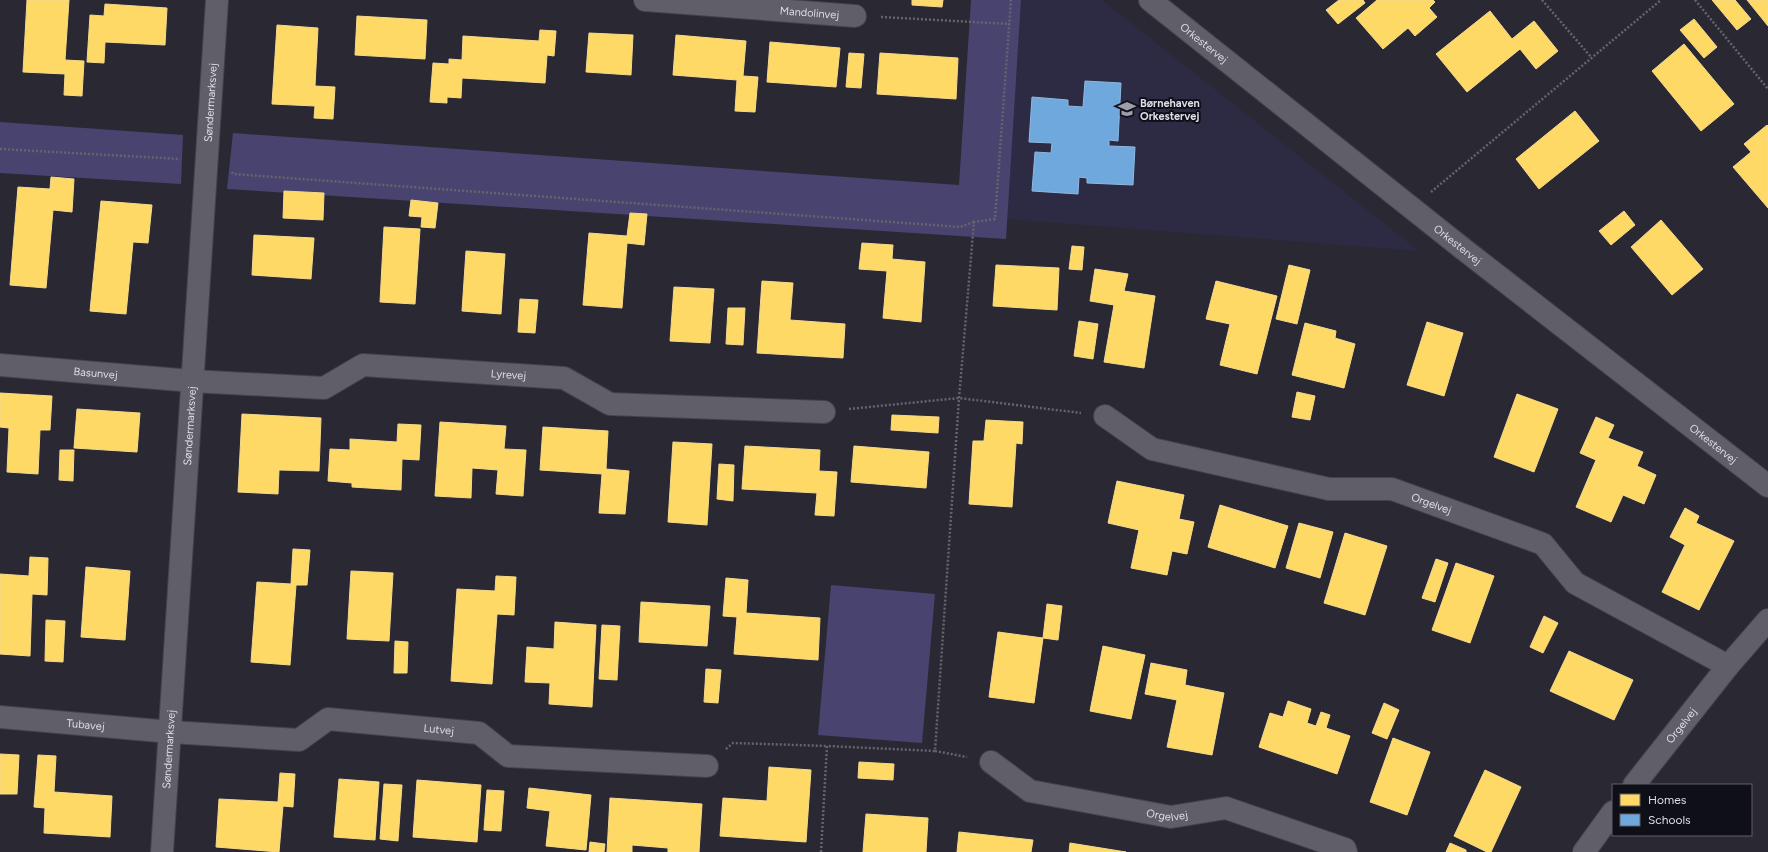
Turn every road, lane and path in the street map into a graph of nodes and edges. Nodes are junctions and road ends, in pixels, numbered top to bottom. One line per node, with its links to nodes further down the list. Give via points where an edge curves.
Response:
1 (217, 0): 13 (street, Søndermarksvej)
2 (645, 0): 8 (street, Mandolinvej)
3 (1011, 0): 9 (path)
4 (1150, 0): 14 (street, Orkestervej)
5 (1542, 0): 10 (path)
6 (1661, 0): 10 (path)
7 (1695, 0): 11 (path)
8 (855, 16): 9 (path)
9 (1010, 24): 15 (path, via 995,219)
10 (1591, 57): 14 (path)
11 (1768, 89)
12 (0, 149): 13 (path)
13 (206, 162): 15 (path, via 224,164 233,174 960,227); 17 (street, Søndermarksvej)
14 (1413, 208): 21 (street, Orkestervej)
15 (974, 222): 18 (path)
16 (0, 366): 17 (street, Basunvej)
17 (192, 381): 19 (street, Lyrevej, via 324,388 364,365 564,378 610,404); 25 (street, Søndermarksvej)
18 (959, 398): 19 (path); 20 (path); 27 (path)
19 (824, 412)
20 (1105, 416): 23 (street, Orgelvej, via 1152,449 1329,489 1392,489 1543,544 1574,583)
21 (1768, 486)
22 (1768, 620): 23 (street, Orgelvej)
23 (1728, 666): 30 (street, Orgelvej)
24 (0, 717): 25 (street, Tubavej)
25 (170, 732): 29 (street, Lutvej, via 299,740 328,719 479,733 508,756); 32 (street, Søndermarksvej)
26 (828, 746): 27 (path); 29 (path, via 733,743); 33 (path)
27 (935, 751): 28 (path)
28 (991, 762): 34 (street, Orgelvej, via 1030,791 1171,817 1226,808 1344,849)
29 (707, 766)
30 (1635, 784)
31 (1612, 813): 35 (street)
32 (162, 852)
33 (821, 852)
34 (1346, 852)
35 (1584, 852)

